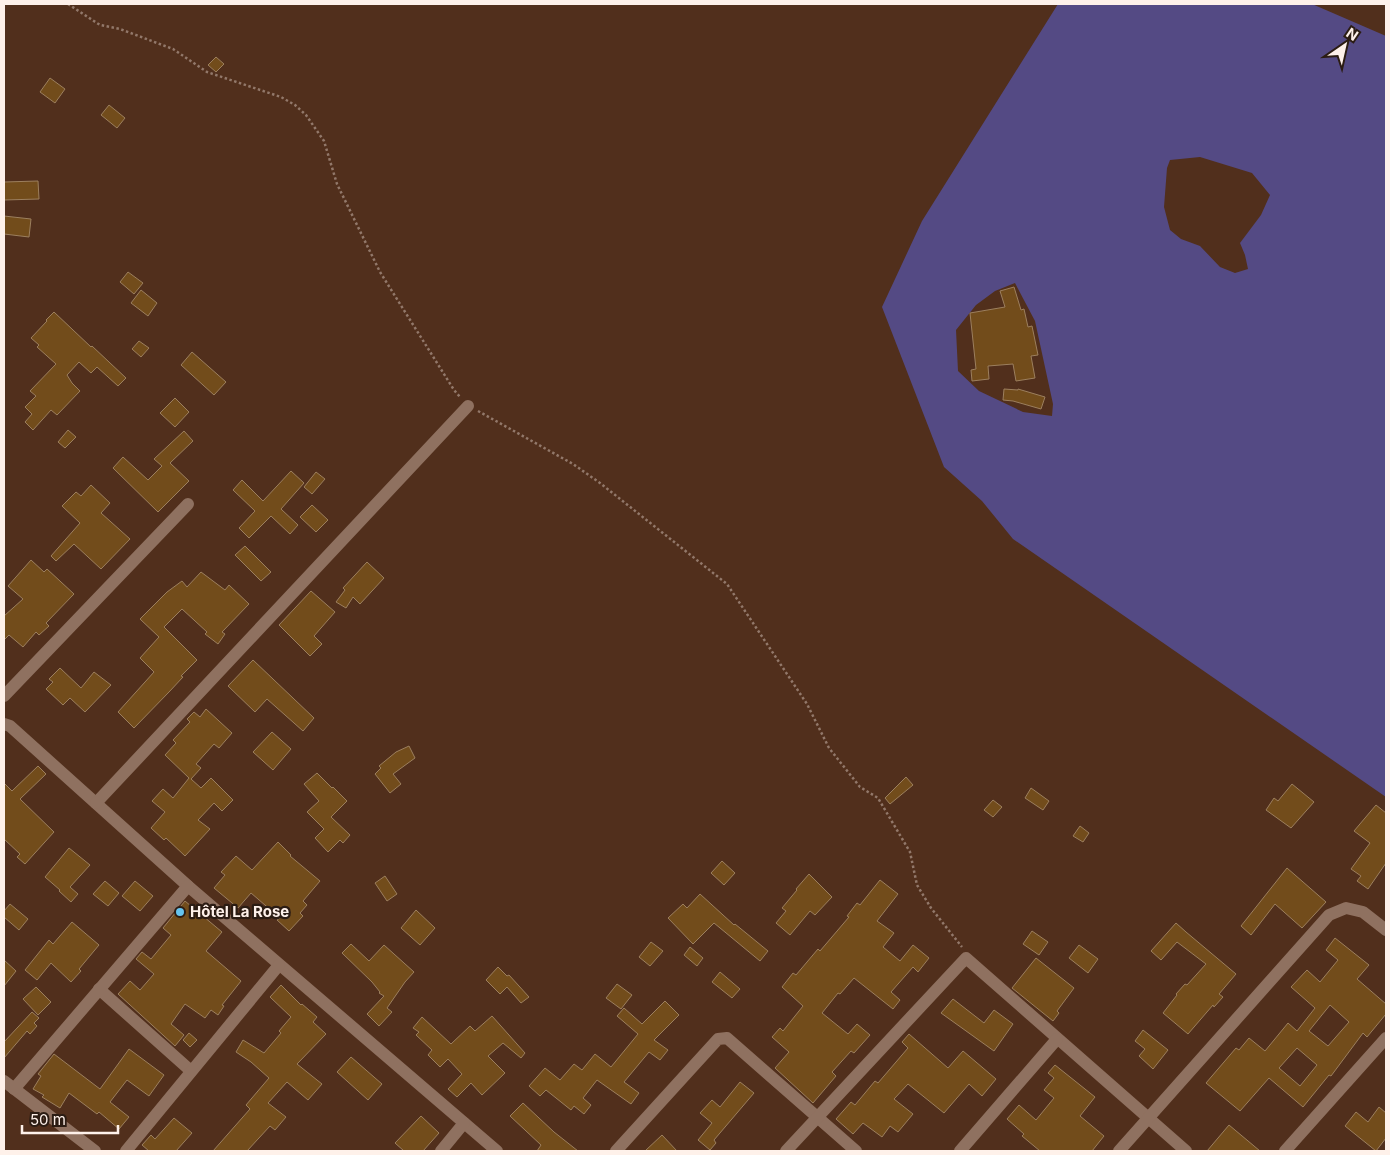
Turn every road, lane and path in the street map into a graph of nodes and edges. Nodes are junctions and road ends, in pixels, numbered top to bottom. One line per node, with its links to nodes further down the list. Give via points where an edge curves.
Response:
1 (68, 4): 2 (path, via 100,25 173,49 207,72 281,97 306,115 324,141 337,184 380,272 454,390)
2 (468, 406): 6 (street); 9 (path, via 573,464 727,584 807,704 829,748 860,786 878,798 910,852 917,885 963,947)
3 (188, 504): 4 (street)
4 (4, 696)
5 (4, 724): 6 (street)
6 (96, 803): 7 (street)
7 (188, 886): 10 (street); 11 (street)
8 (1386, 930): 17 (street, via 1363,912 1346,908 1328,915)
9 (966, 958): 13 (street); 16 (street)
10 (279, 965): 14 (street); 18 (street)
11 (99, 990): 14 (street); 15 (street)
12 (1386, 1038): 29 (street)
13 (1057, 1039): 17 (street); 26 (street)
14 (191, 1071): 20 (street)
15 (9, 1085): 19 (street)
16 (816, 1117): 23 (street, via 728,1038 723,1038 718,1039); 24 (street); 25 (street)
17 (1148, 1118): 27 (street); 28 (street)
18 (464, 1123): 21 (street); 22 (street)
19 (95, 1151)
20 (126, 1151)
21 (441, 1151)
22 (497, 1151)
23 (616, 1151)
24 (786, 1151)
25 (856, 1151)
26 (960, 1151)
27 (1119, 1151)
28 (1186, 1151)
29 (1285, 1151)

